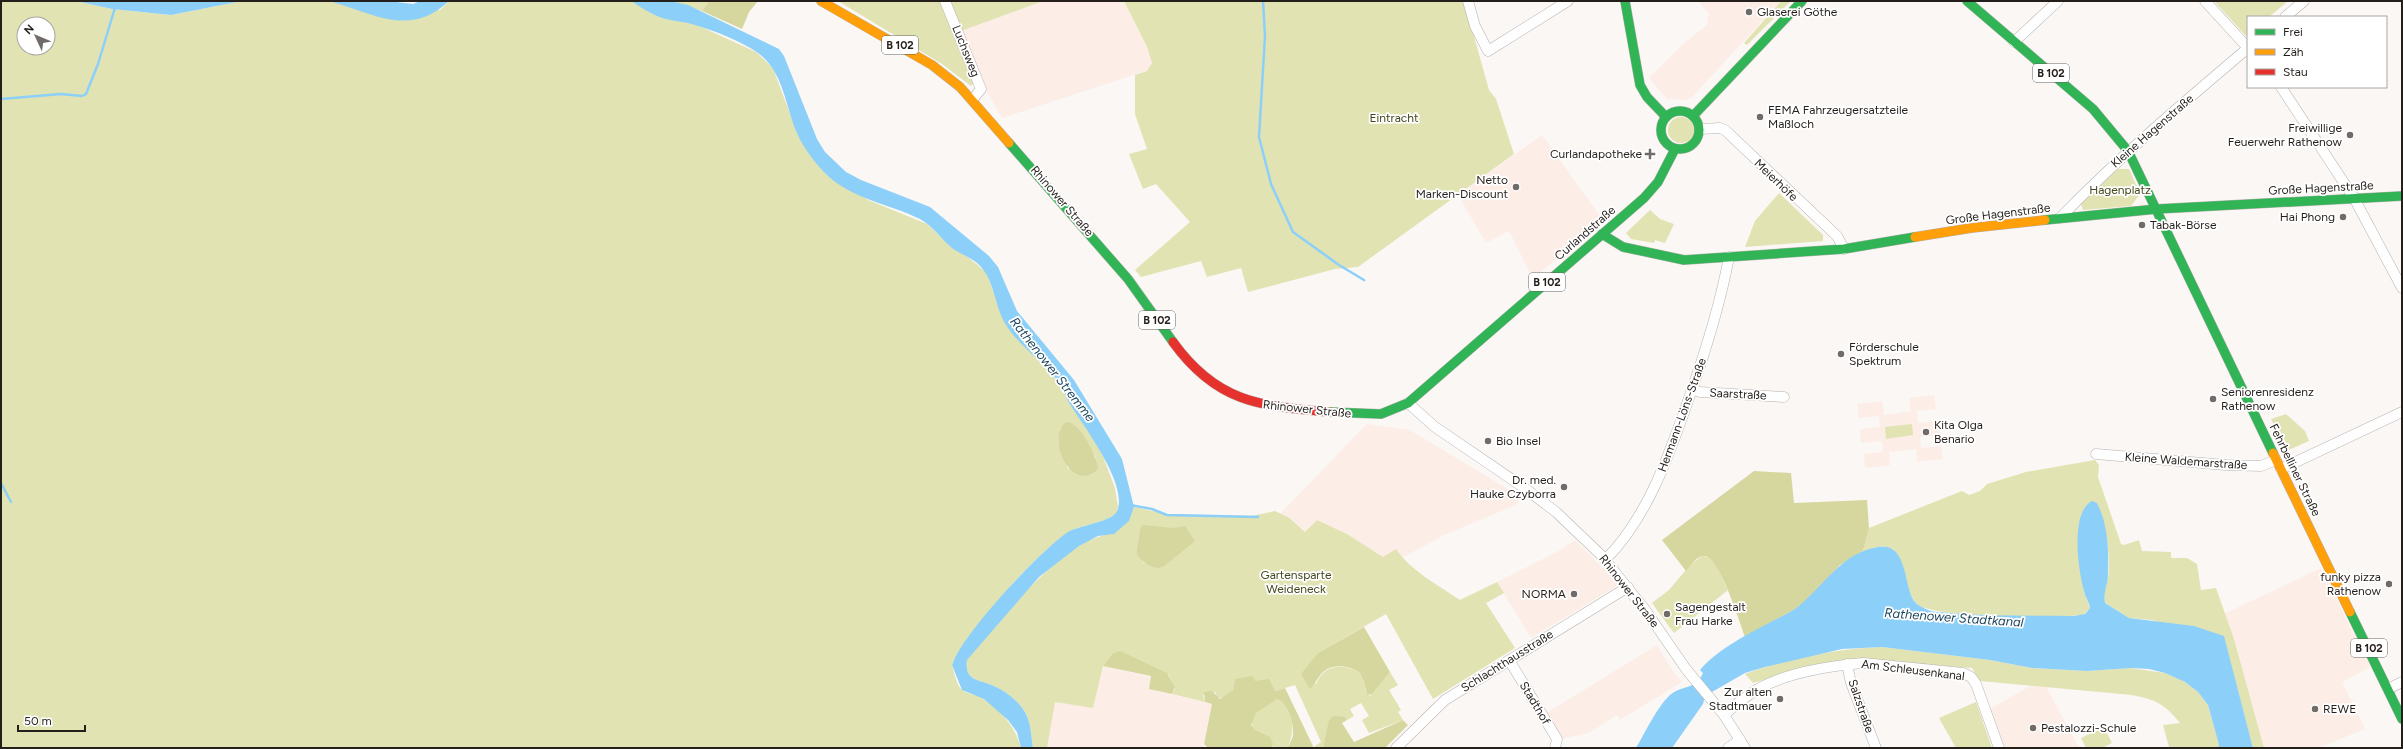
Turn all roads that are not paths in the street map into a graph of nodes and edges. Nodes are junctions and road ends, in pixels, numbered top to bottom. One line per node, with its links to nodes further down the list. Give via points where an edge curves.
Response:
1 (821, 1): 16 (main road, Rhinower Straße / B 102, via 932,65)
2 (945, 1): 16 (street, Luchsweg, via 981,89)
3 (1468, 1): 4 (street, via 1475,26 1488,51)
4 (1568, 1)
5 (1625, 1): 18 (main road, via 1640,85 1647,97)
6 (1802, 1): 17 (main road)
7 (1967, 1): 12 (main road, B 102)
8 (2058, 1): 12 (street)
9 (2205, 1): 13 (street)
10 (2304, 1): 11 (street)
11 (2286, 16)
12 (2014, 42): 21 (main road, B 102, via 2093,109)
13 (2247, 47)
14 (2247, 49): 21 (street, Kleine Hagenstraße)
15 (2282, 88): 23 (street)
16 (973, 99): 32 (main road, Rhinower Straße / B 102, via 1128,279 1181,353 1201,375 1234,396 1273,407 1381,414)
17 (1693, 116): 18 (main road, via 1680,111); 19 (main road)
18 (1666, 117): 20 (main road, via 1661,128 1662,136 1665,143)
19 (1700, 129): 20 (main road, via 1699,137 1692,145 1686,149); 27 (street, Meierhöfe, via 1725,130 1837,236)
20 (1675, 149): 26 (main road, Curlandstraße / B 102, via 1658,182 1644,198)
21 (2128, 151): 24 (main road, B 102); 25 (street, Kleine Hagenstraße)
22 (2402, 196): 23 (main road, Große Hagenstraße)
23 (2354, 198): 24 (main road, Große Hagenstraße); 29 (street)
24 (2157, 209): 25 (main road, Große Hagenstraße); 35 (main road, Fehrbelliner Straße / B 102)
25 (2060, 218): 27 (main road, Große Hagenstraße, via 1971,228)
26 (1602, 234): 28 (main road, Große Hagenstraße, via 1623,248 1684,260); 32 (main road, Curlandstraße / B 102)
27 (1844, 249): 28 (main road, Große Hagenstraße)
28 (1729, 257): 30 (street, Hermann-Löns-Straße, via 1719,304)
29 (2402, 288)
30 (1692, 389): 31 (street, Saarstraße, via 1700,392); 37 (street, Hermann-Löns-Straße, via 1680,426 1654,487 1631,526)
31 (1784, 396)
32 (1408, 403): 37 (street, Rhinower Straße, via 1435,426 1542,501)
33 (2402, 412): 36 (street)
34 (2096, 454): 35 (street, Kleine Waldemarstraße, via 2226,465 2261,466)
35 (2276, 460): 36 (main road, Fehrbelliner Straße / B 102)
36 (2281, 469): 42 (main road, Fehrbelliner Straße / B 102)
37 (1605, 560): 38 (street, Rhinower Straße)
38 (1628, 587): 39 (street, Schlachthausstraße); 43 (street, Rhinower Straße, via 1696,682)
39 (1508, 660): 46 (street, Schlachthausstraße, via 1437,706); 47 (street, Stadthof, via 1557,739)
40 (1847, 664): 43 (street, Am Schleusenkanal, via 1784,678 1758,689); 49 (street, Salzstraße); 50 (street, Am Schleusenkanal, via 1863,663 1963,673 1971,677 1976,684)
41 (2402, 682): 42 (street)
42 (2388, 688): 44 (main road, Fehrbelliner Straße / B 102)
43 (1724, 715): 45 (street, Rhinower Straße)
44 (2402, 719)
45 (1742, 744): 48 (street)
46 (1396, 748)
47 (1555, 748)
48 (1728, 748)
49 (1876, 748)
50 (1999, 748)

